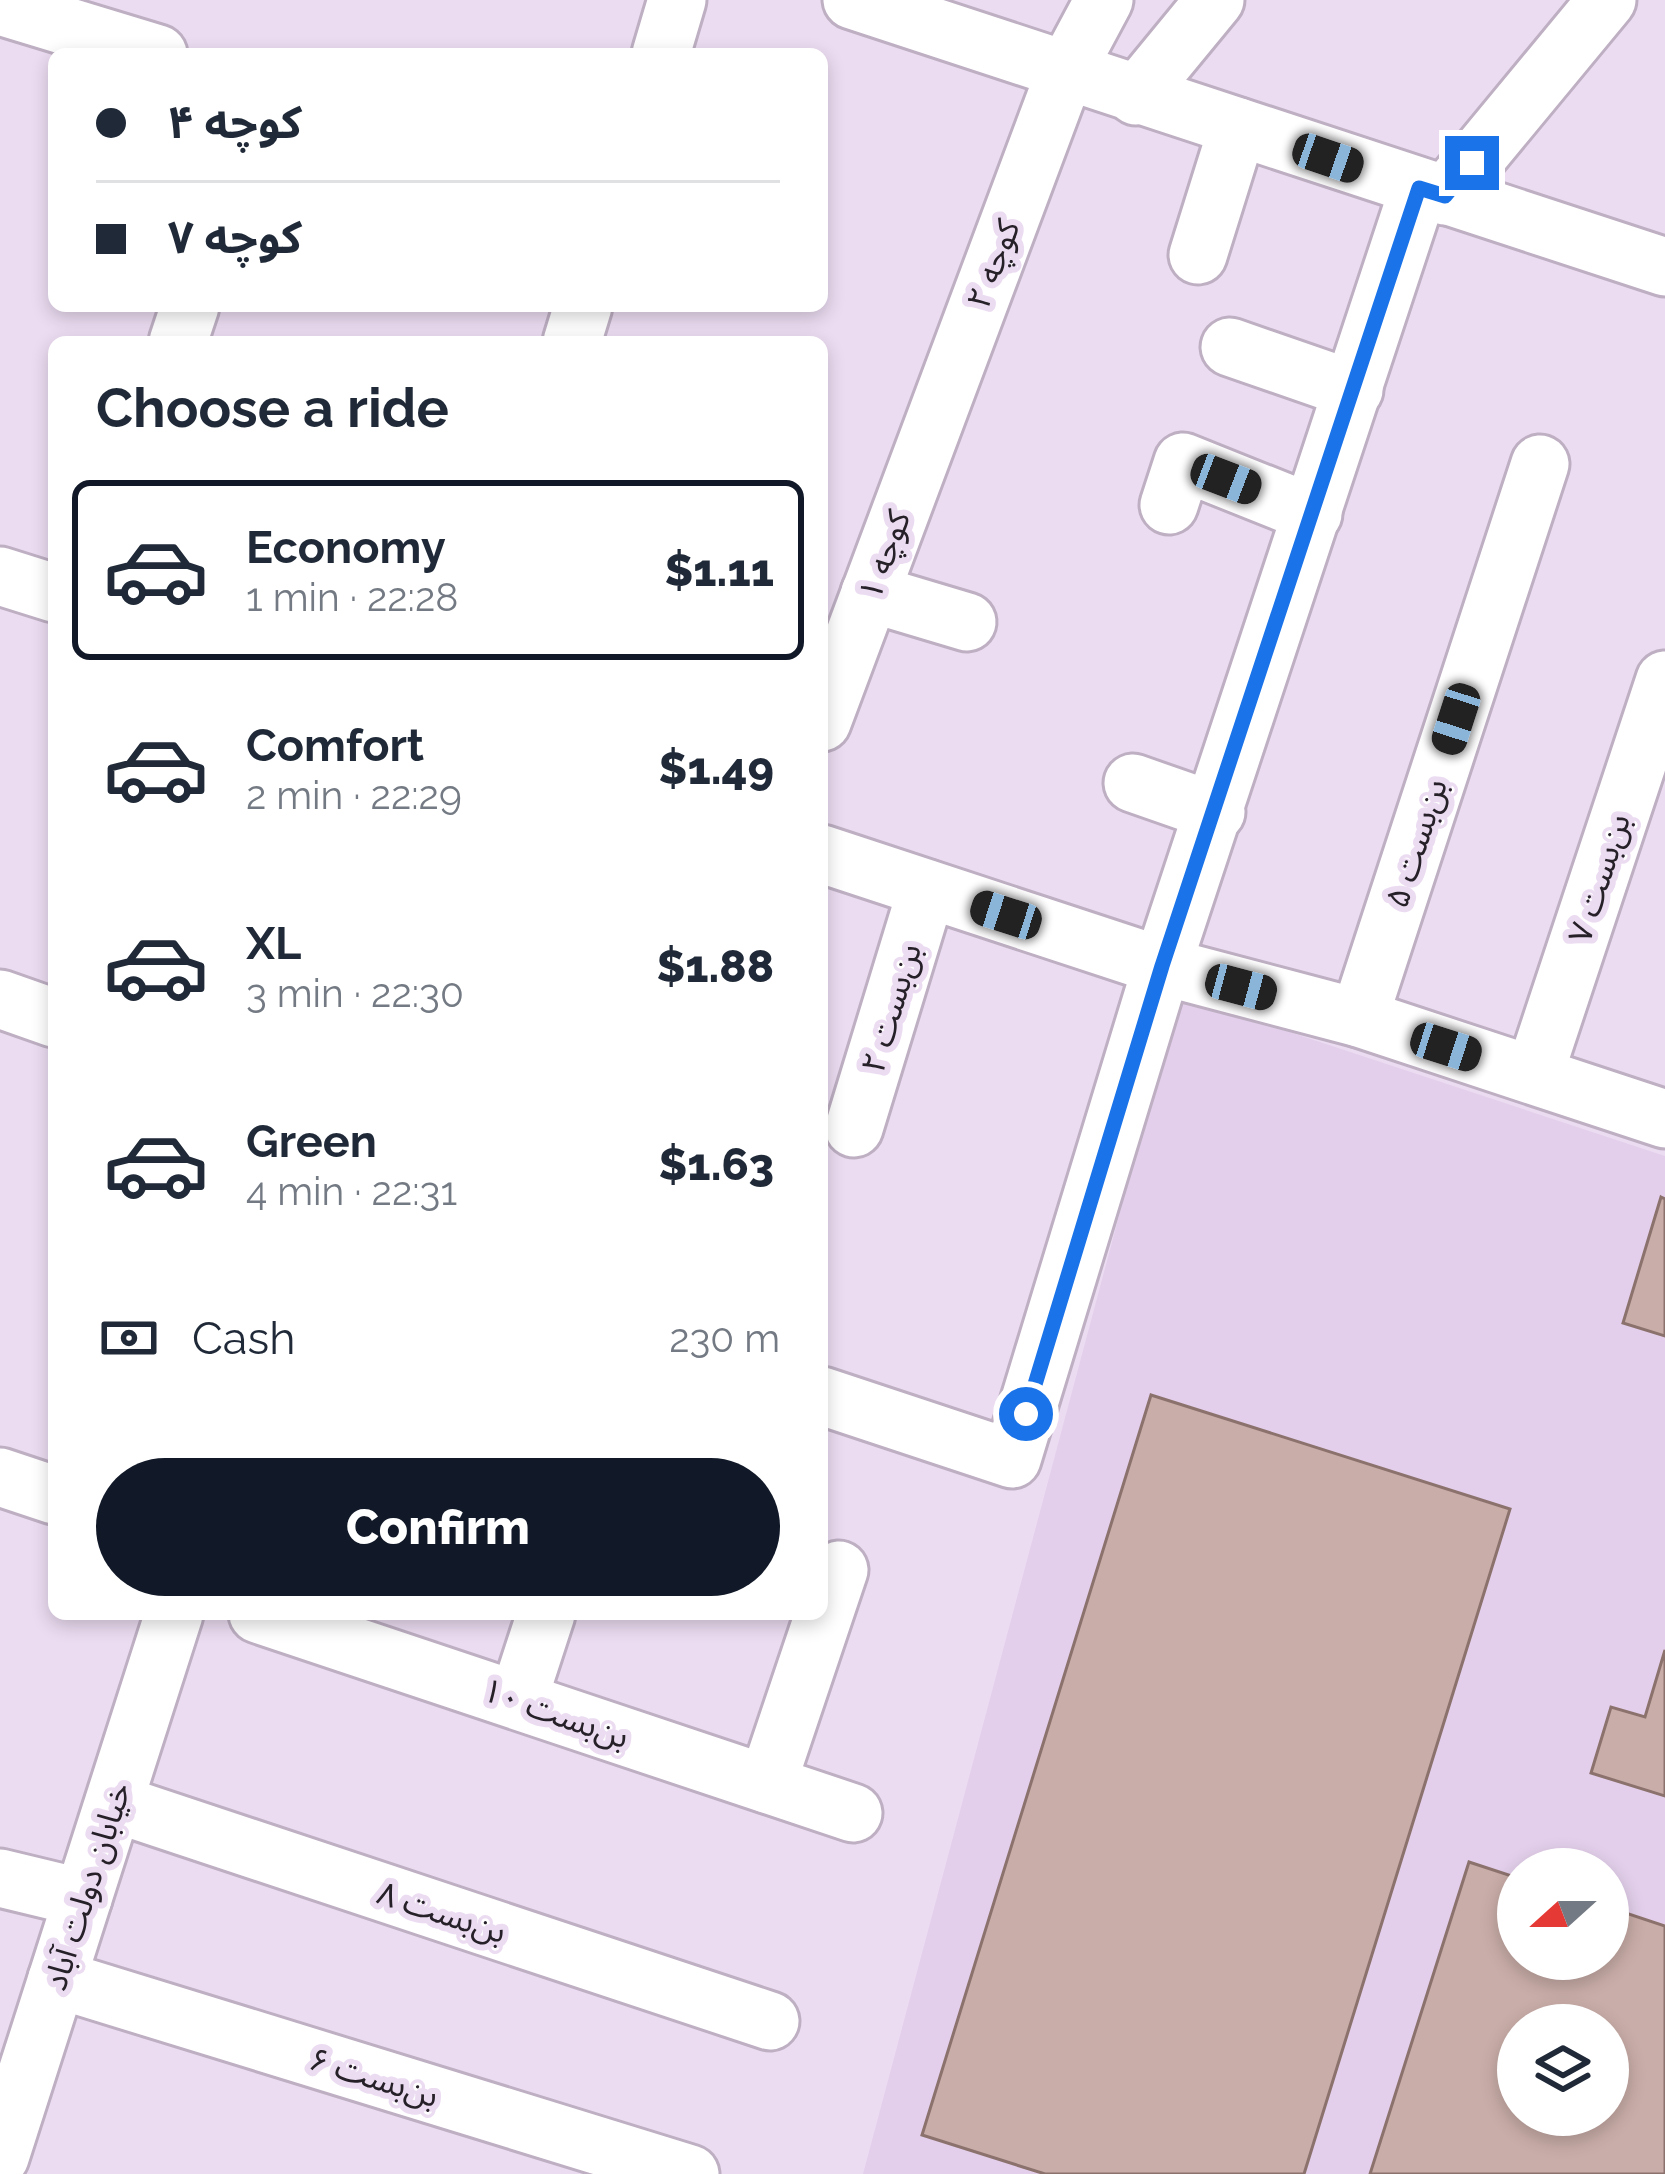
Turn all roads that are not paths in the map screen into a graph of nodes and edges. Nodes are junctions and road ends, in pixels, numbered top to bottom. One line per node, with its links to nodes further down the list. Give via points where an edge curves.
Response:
1 (677, 0): 9 (street)
2 (852, 0): 7 (street)
3 (1104, 0): 10 (street, کوچه ۲)
4 (1215, 0): 11 (street)
5 (1606, 0): 13 (street)
6 (0, 7): 8 (street)
7 (967, 19): 10 (street)
8 (138, 48)
9 (663, 48)
10 (1065, 73): 11 (street); 18 (street, کوچه ۲)
11 (1136, 96): 12 (street)
12 (1238, 127): 13 (street); 14 (street)
13 (1432, 192): 15 (street); 17 (street)
14 (1198, 255)
15 (1665, 267)
16 (1230, 347): 17 (street)
17 (1354, 390): 21 (street)
18 (921, 456): 24 (street, کوچه ۱)
19 (1540, 464): 35 (street, بن‌بست ۵)
20 (1169, 505): 21 (street, via 1183,462)
21 (1313, 514): 29 (street)
22 (0, 576): 23 (street)
23 (48, 591)
24 (870, 593): 25 (street); 27 (street, کوچه ۱)
25 (967, 622)
26 (1665, 680): 36 (street, بن‌بست ۷)
27 (828, 706)
28 (1133, 783): 29 (street)
29 (1216, 812): 32 (street)
30 (828, 856): 31 (street)
31 (928, 889): 32 (street); 38 (street, بن‌بست ۲)
32 (1162, 966): 35 (street); 39 (street, via 1012,1459)
33 (0, 1000): 34 (street)
34 (48, 1016)
35 (1359, 1018): 36 (street)
36 (1534, 1076): 37 (street)
37 (1665, 1119)
38 (854, 1128)
39 (828, 1398)
40 (0, 1478): 41 (street)
41 (48, 1493)
42 (838, 1570): 43 (street)
43 (828, 1600)
44 (172, 1620): 50 (street, خیابان دولت آباد)
45 (276, 1620): 48 (street, بن‌بست ۱۰)
46 (544, 1620): 48 (street)
47 (821, 1620): 49 (street)
48 (518, 1700): 49 (street, بن‌بست ۱۰)
49 (767, 1784): 51 (street, بن‌بست ۱۰)
50 (114, 1803): 53 (street, خیابان دولت آباد); 55 (street, بن‌بست ۸)
51 (853, 1813)
52 (0, 1878): 53 (street)
53 (83, 1898): 54 (street, خیابان دولت آباد)
54 (57, 1979): 56 (street, خیابان دولت آباد); 57 (street, بن‌بست ۶)
55 (770, 2021)
56 (0, 2157)
57 (690, 2174)

